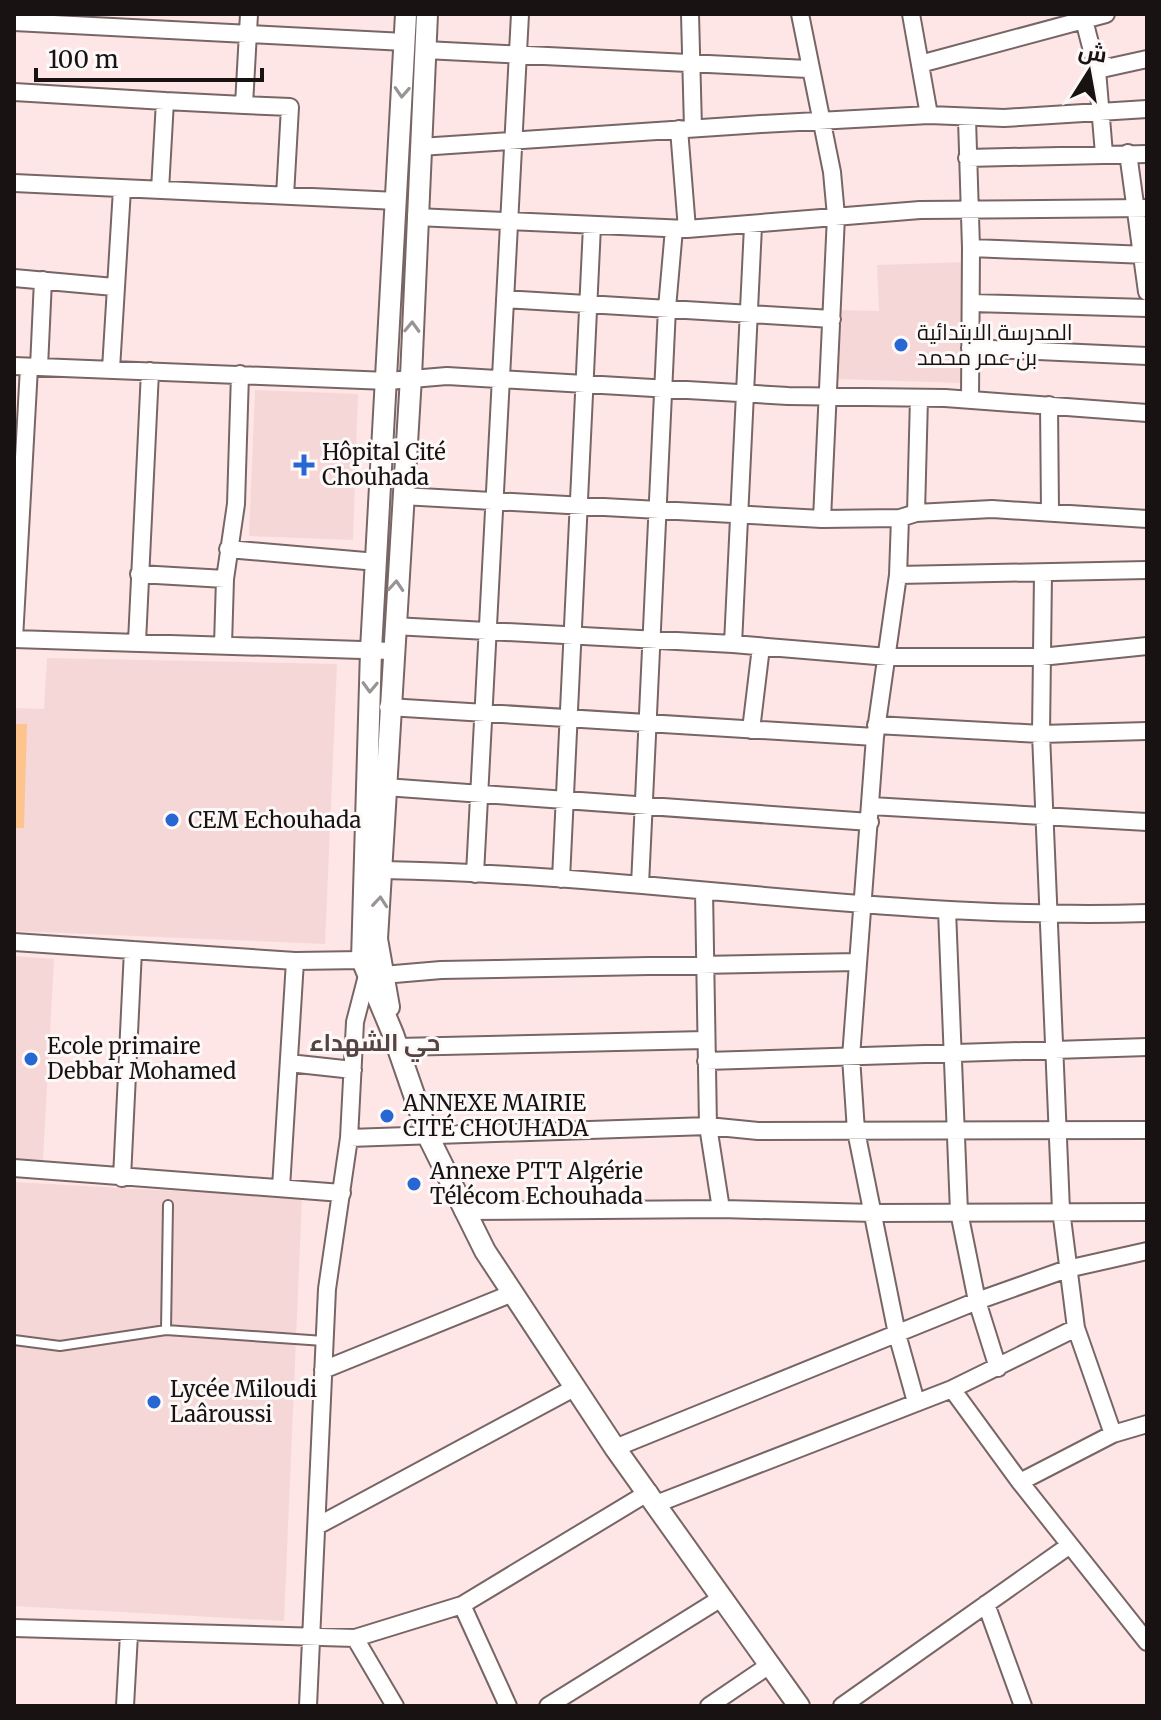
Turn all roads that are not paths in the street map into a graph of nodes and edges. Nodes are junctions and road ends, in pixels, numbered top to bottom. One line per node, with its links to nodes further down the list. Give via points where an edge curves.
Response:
1 (249, 14): 14 (street)
2 (406, 14): 15 (street)
3 (427, 14): 16 (street)
4 (520, 14): 17 (street)
5 (690, 14): 19 (street)
6 (800, 14): 21 (street)
7 (911, 14): 20 (street)
8 (1031, 14): 13 (street)
9 (1106, 14): 10 (street)
10 (1084, 20): 13 (street); 22 (street)
11 (127, 21): 12 (street); 14 (street)
12 (14, 22)
13 (1036, 32): 20 (street)
14 (248, 34): 15 (street); 25 (street)
15 (405, 42): 42 (street, one-way to 42)
16 (425, 50): 17 (street); 33 (street)
17 (518, 55): 19 (street); 32 (street)
18 (1147, 59): 22 (street)
19 (690, 63): 21 (street); 31 (street)
20 (920, 64): 28 (street)
21 (808, 69): 30 (street)
22 (1097, 70): 27 (street)
23 (14, 92): 24 (street)
24 (165, 101): 25 (street); 40 (street)
25 (244, 105): 41 (street, via 290,107)
26 (1147, 109): 27 (street)
27 (1101, 112): 29 (street); 35 (street)
28 (929, 115): 29 (street); 30 (street)
29 (967, 119): 37 (street)
30 (820, 123): 31 (street); 45 (street)
31 (686, 128): 32 (street); 50 (street)
32 (515, 139): 33 (street); 47 (street)
33 (420, 147): 46 (street)
34 (1128, 153): 35 (street); 36 (street); 44 (street)
35 (1104, 154): 37 (street)
36 (1147, 154)
37 (967, 158): 43 (street)
38 (14, 183): 39 (street)
39 (122, 189): 40 (street); 55 (street)
40 (160, 190): 41 (street)
41 (285, 196): 42 (street)
42 (397, 201): 72 (street)
43 (970, 208): 44 (street); 45 (street); 51 (street)
44 (1141, 208): 52 (street)
45 (836, 216): 49 (street); 63 (street)
46 (416, 217): 47 (street); 70 (street, one-way to 46)
47 (510, 221): 48 (street); 57 (street)
48 (592, 226): 50 (street); 59 (street)
49 (753, 226): 50 (street); 62 (street)
50 (680, 229): 60 (street)
51 (971, 248): 52 (street); 58 (street)
52 (1144, 255): 56 (street)
53 (14, 278): 54 (street)
54 (43, 280): 55 (street); 66 (street)
55 (114, 287): 67 (street)
56 (1147, 292)
57 (505, 299): 59 (street); 71 (street)
58 (971, 303): 61 (street); 64 (street)
59 (588, 304): 60 (street); 73 (street)
60 (667, 308): 62 (street); 74 (street)
61 (1147, 308)
62 (748, 314): 63 (street); 75 (street)
63 (832, 319): 76 (street)
64 (970, 348): 65 (street); 78 (street)
65 (1147, 356)
66 (27, 366): 67 (street); 81 (street)
67 (111, 369): 68 (street)
68 (150, 371): 69 (street); 94 (street)
69 (240, 374): 72 (street); 91 (street, via 236,504)
70 (411, 377): 71 (street); 72 (street); 82 (street)
71 (501, 379): 73 (street); 83 (street)
72 (388, 381): 92 (street)
73 (583, 384): 74 (street); 84 (street)
74 (664, 390): 75 (street); 85 (street)
75 (744, 393): 76 (street); 87 (street)
76 (827, 397): 77 (street); 89 (street)
77 (919, 398): 78 (street); 88 (street)
78 (970, 400): 79 (street)
79 (1049, 405): 80 (street); 86 (street)
80 (1147, 413)
81 (19, 461): 102 (street, via 14,639)
82 (402, 496): 83 (street); 98 (street, one-way to 82)
83 (495, 501): 84 (street); 99 (street)
84 (578, 505): 85 (street); 100 (street)
85 (659, 510): 87 (street); 101 (street)
86 (1050, 511): 88 (street); 90 (street)
87 (739, 514): 89 (street); 103 (street)
88 (908, 515): 89 (street); 96 (street)
89 (822, 519)
90 (1147, 519)
91 (228, 549): 92 (street); 97 (street)
92 (377, 562): 107 (street)
93 (1147, 570): 95 (street)
94 (139, 574): 97 (street); 102 (street)
95 (1043, 574): 96 (street); 109 (street)
96 (898, 575): 108 (street)
97 (225, 579): 104 (street)
98 (394, 626): 99 (street); 107 (street)
99 (489, 631): 100 (street); 111 (street)
100 (572, 635): 101 (street); 112 (street)
101 (652, 640): 103 (street); 113 (street)
102 (137, 642): 104 (street)
103 (733, 644): 106 (street)
104 (223, 645): 107 (street)
105 (1147, 646): 109 (street)
106 (761, 647): 108 (street); 114 (street)
107 (382, 651): 110 (street); 139 (street, one-way to 139)
108 (888, 657): 109 (street); 115 (street)
109 (1041, 657): 117 (street)
110 (388, 707): 111 (street); 118 (street)
111 (485, 713): 112 (street); 119 (street)
112 (568, 717): 113 (street); 120 (street)
113 (650, 723): 114 (street); 121 (street)
114 (751, 730): 115 (street)
115 (875, 731): 117 (street); 122 (street)
116 (1147, 731): 117 (street)
117 (1041, 734): 123 (street)
118 (385, 787): 119 (street); 125 (street)
119 (480, 794): 120 (street); 126 (street)
120 (565, 799): 121 (street); 127 (street)
121 (646, 804): 122 (street); 128 (street)
122 (870, 814): 123 (street); 130 (street)
123 (1044, 815): 124 (street); 133 (street)
124 (1147, 822)
125 (383, 870): 126 (street); 139 (street, one-way to 125)
126 (475, 874): 127 (street)
127 (561, 879): 128 (street)
128 (640, 885): 129 (street)
129 (704, 891): 130 (street); 138 (street)
130 (864, 903): 131 (street); 137 (street)
131 (947, 910): 133 (street); 143 (street)
132 (1147, 913): 133 (street)
133 (1047, 916): 144 (street)
134 (14, 942): 135 (street)
135 (133, 950): 136 (street); 157 (street)
136 (295, 961): 139 (street); 147 (street)
137 (858, 962): 138 (street); 145 (street)
138 (704, 964): 139 (street); 140 (street)
139 (371, 970): 141 (street); 148 (street, via 355,1022)
140 (705, 1040): 141 (street); 146 (street)
141 (395, 1041): 155 (street)
142 (1147, 1047): 144 (street)
143 (953, 1050): 144 (street); 145 (street); 151 (street)
144 (1052, 1050): 150 (street)
145 (851, 1057): 146 (street); 153 (street)
146 (706, 1061): 149 (street)
147 (289, 1063): 148 (street); 158 (street)
148 (353, 1070): 154 (street)
149 (708, 1126): 153 (street); 155 (street); 161 (street)
150 (1057, 1129): 151 (street); 152 (street); 162 (street)
151 (956, 1130): 153 (street); 164 (street)
152 (1147, 1130)
153 (856, 1131): 166 (street)
154 (349, 1138): 155 (street); 159 (street)
155 (429, 1138): 163 (street)
156 (14, 1168): 157 (street)
157 (122, 1178): 158 (street)
158 (281, 1188): 159 (street)
159 (342, 1193): 175 (street)
160 (168, 1205): 172 (lane)
161 (721, 1209): 163 (street); 166 (street)
162 (1061, 1210): 164 (street); 165 (street); 168 (street)
163 (463, 1211): 169 (street)
164 (959, 1212): 166 (street); 170 (street)
165 (1147, 1212)
166 (874, 1213): 173 (street)
167 (1147, 1251): 168 (street)
168 (1067, 1269): 170 (street); 171 (street)
169 (513, 1293): 177 (street); 178 (street)
170 (977, 1301): 173 (street); 176 (street)
171 (1076, 1328): 176 (street); 182 (street)
172 (166, 1330): 174 (lane, via 60,1346); 175 (lane)
173 (897, 1334): 180 (street); 183 (street)
174 (14, 1340)
175 (324, 1341): 177 (street)
176 (998, 1368): 179 (street)
177 (323, 1370): 186 (street)
178 (576, 1387): 183 (street); 186 (street)
179 (952, 1389): 180 (street); 184 (street)
180 (916, 1402): 185 (street)
181 (1147, 1424): 182 (street)
182 (1113, 1434): 184 (street)
183 (615, 1448): 185 (street)
184 (1020, 1482): 187 (street)
185 (652, 1498): 188 (street); 190 (street)
186 (319, 1525): 193 (street)
187 (1070, 1545): 189 (street); 195 (street)
188 (723, 1597): 196 (street); 201 (street)
189 (986, 1604): 204 (street); 205 (street)
190 (462, 1605): 194 (street); 200 (street)
191 (14, 1628): 192 (street)
192 (129, 1634): 193 (street); 197 (street)
193 (311, 1638): 194 (street); 198 (street)
194 (355, 1638): 199 (street)
195 (1147, 1642)
196 (771, 1664): 202 (street); 203 (street)
197 (125, 1706)
198 (308, 1706)
199 (395, 1706)
200 (508, 1706)
201 (548, 1706)
202 (709, 1706)
203 (799, 1706)
204 (842, 1706)
205 (1023, 1706)

